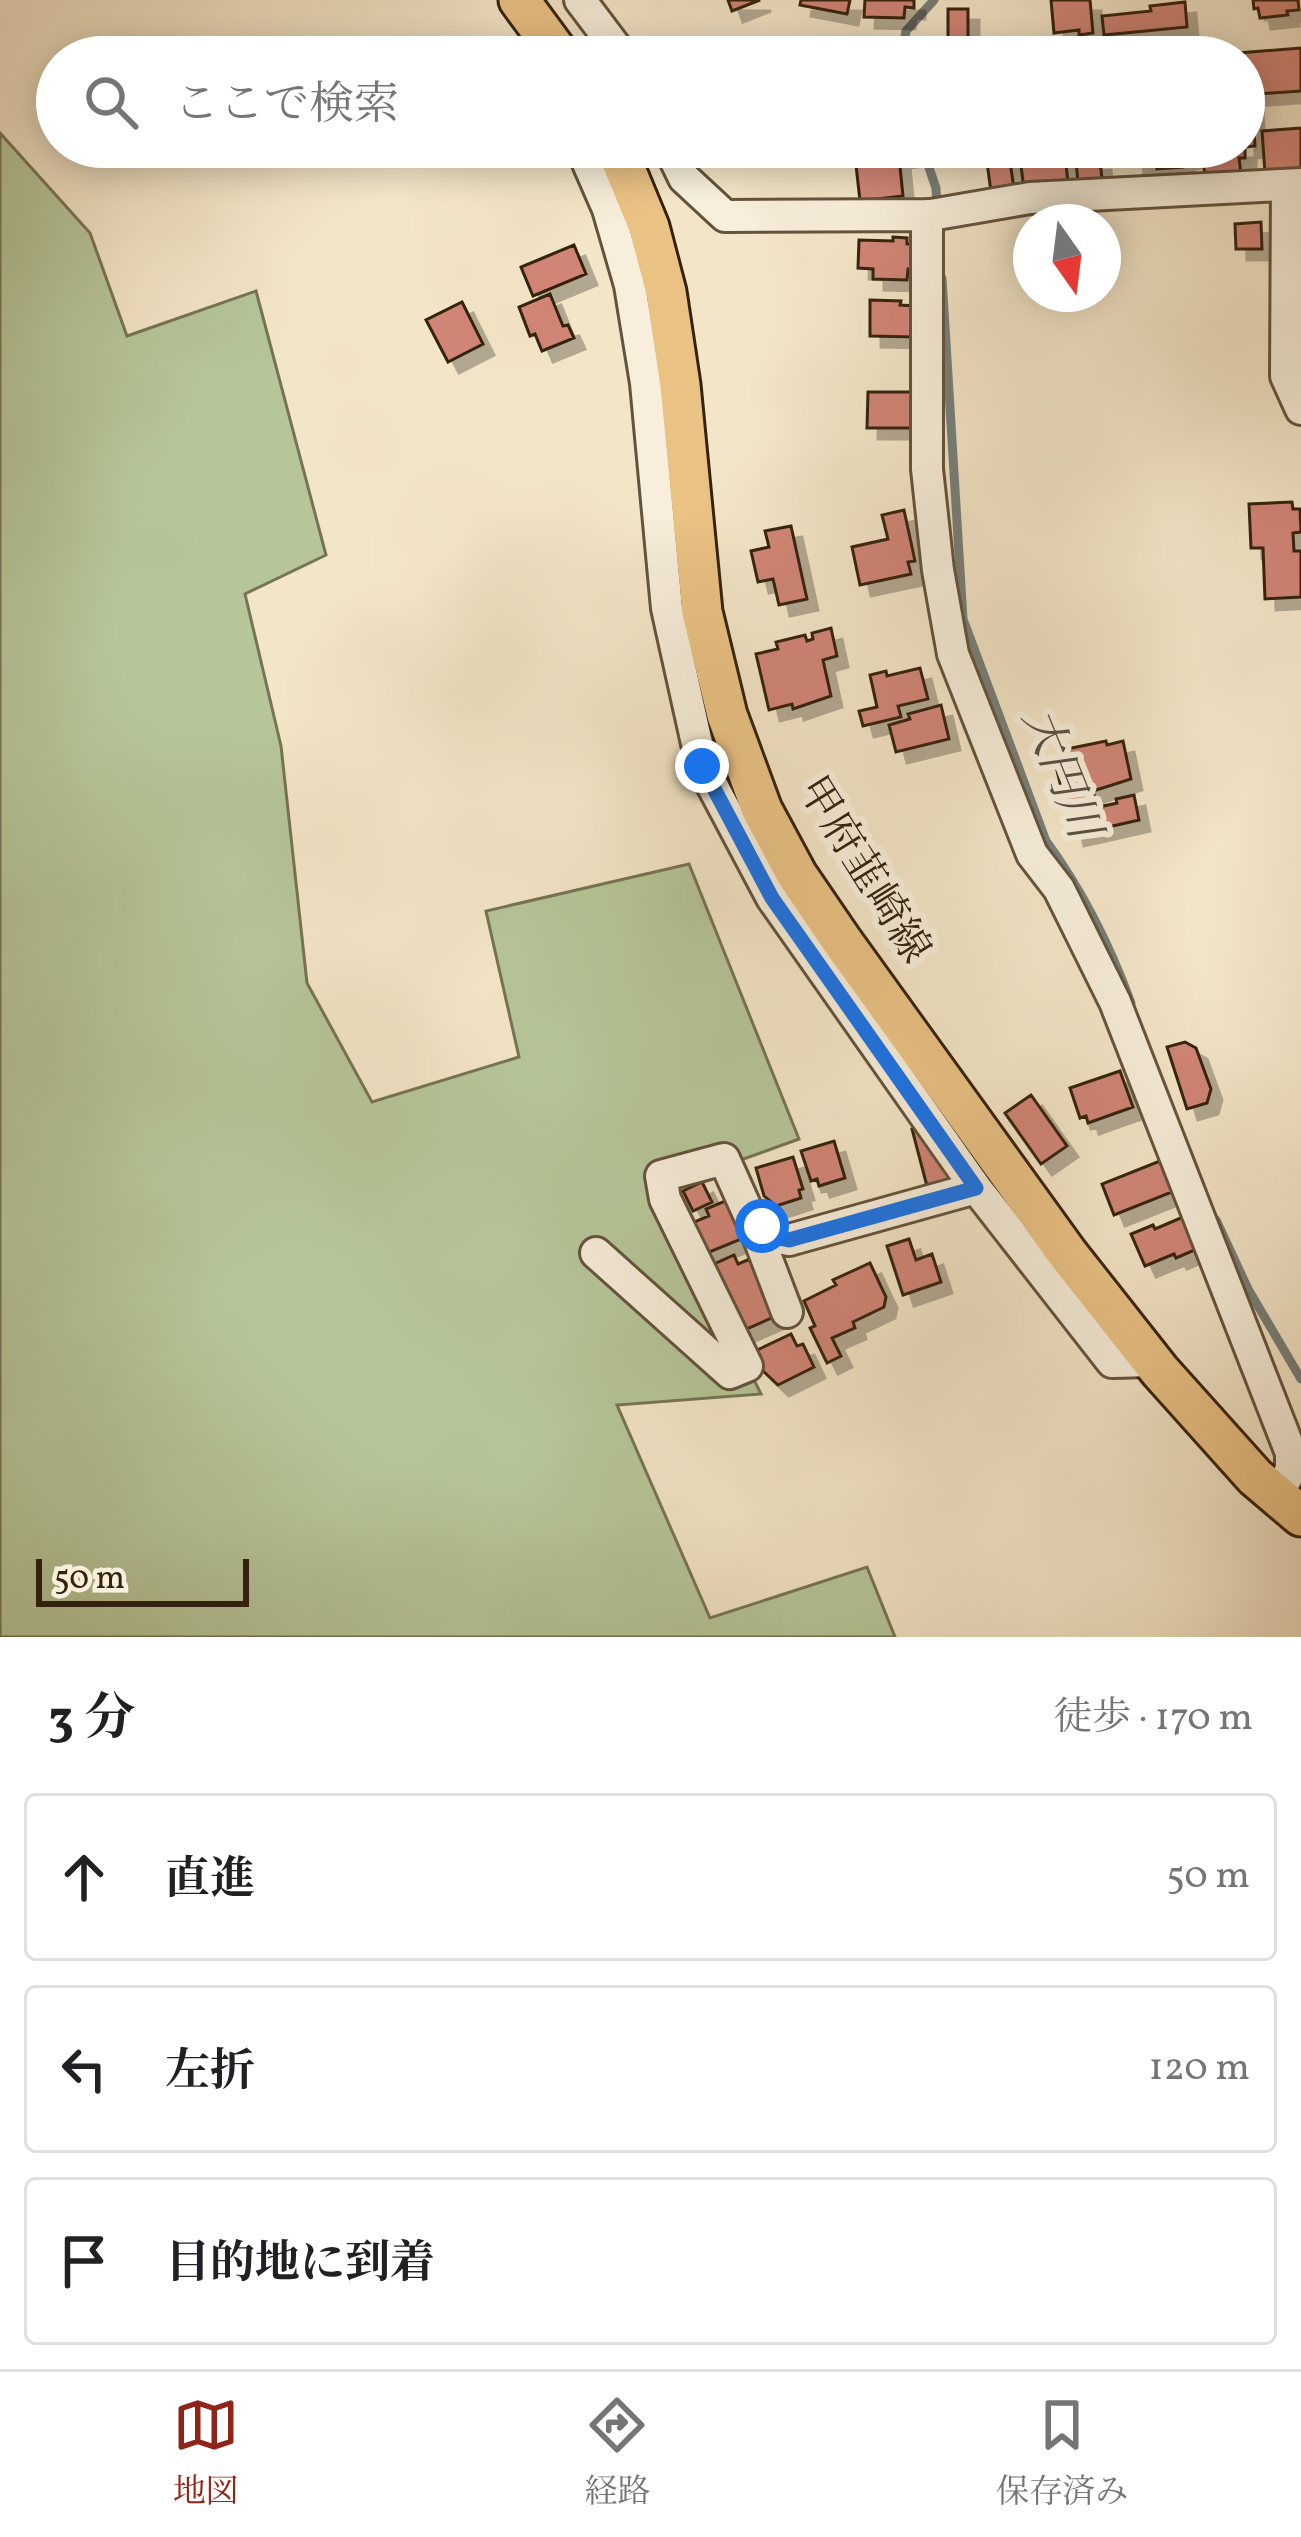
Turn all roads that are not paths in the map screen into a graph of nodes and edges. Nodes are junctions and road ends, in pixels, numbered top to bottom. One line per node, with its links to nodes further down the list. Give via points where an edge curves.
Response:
1 (519, 0): 3 (main road)
2 (580, 0): 4 (street)
3 (546, 36)
4 (607, 36)
5 (590, 168): 11 (street, via 630,285 667,608 702,766 772,898)
6 (625, 168): 15 (main road, 甲府韮崎線, via 666,292 702,612 763,810 797,875 905,1030)
7 (679, 168): 9 (street, via 725,216)
8 (1294, 184): 9 (street, via 1030,198); 10 (street, via 1286,376)
9 (935, 215): 16 (street, via 928,469 953,653 1032,854 1059,889 1166,1104 1291,1453)
10 (1301, 410)
11 (976, 1188): 12 (street, via 789,1240); 15 (street, via 1112,1362)
12 (755, 1228): 13 (street, via 724,1159 661,1176 747,1366 730,1373); 14 (street)
13 (596, 1253)
14 (787, 1312)
15 (1152, 1361): 16 (main road, 甲府韮崎線)
16 (1289, 1507)

